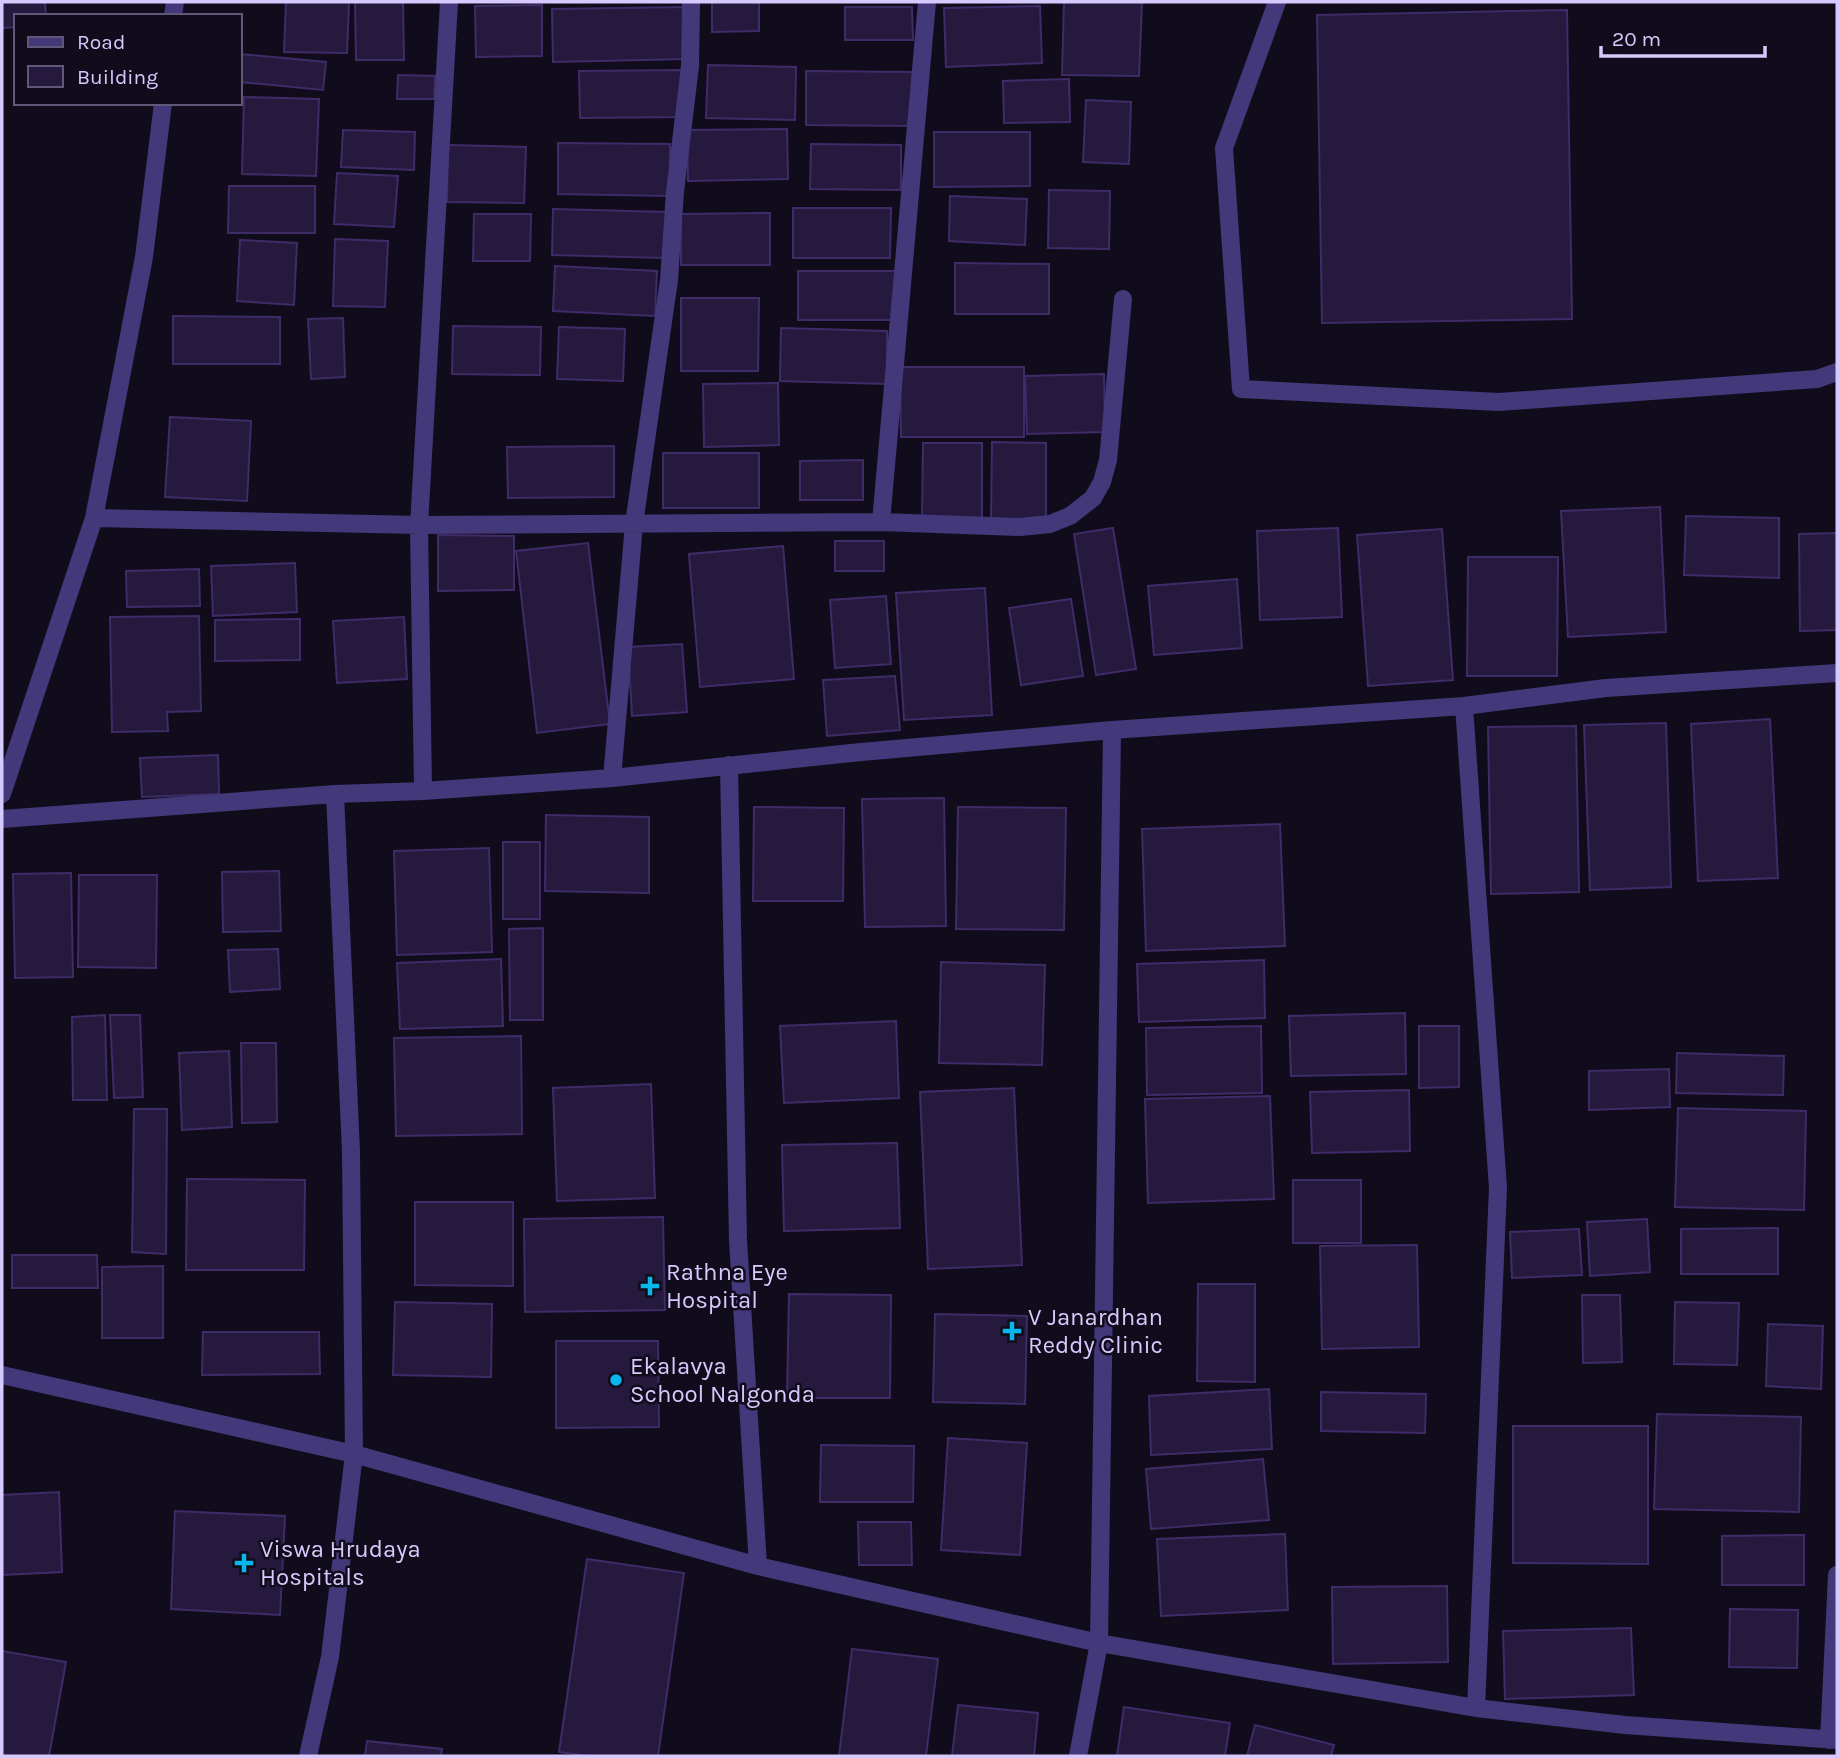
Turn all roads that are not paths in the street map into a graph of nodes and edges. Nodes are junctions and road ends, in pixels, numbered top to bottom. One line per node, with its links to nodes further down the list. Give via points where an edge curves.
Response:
1 (449, 2): 11 (street)
2 (691, 2): 10 (street, via 690,66 669,280)
3 (927, 2): 9 (street)
4 (1277, 2): 7 (street, via 1224,148 1241,389 1499,402 1817,379)
5 (163, 105): 8 (street, via 144,257)
6 (1123, 299): 9 (street, via 1108,460 1093,498 1070,516 1050,524)
7 (1837, 372)
8 (94, 518): 11 (street); 18 (street)
9 (881, 522): 10 (street)
10 (634, 524): 11 (street); 16 (street)
11 (419, 525): 17 (street)
12 (1837, 673): 13 (street, via 1605,688)
13 (1464, 706): 14 (street); 26 (street, via 1498,1188)
14 (1111, 730): 15 (street); 25 (street)
15 (729, 765): 16 (street); 23 (street, via 738,1240)
16 (612, 778): 17 (street)
17 (423, 791): 19 (street)
18 (2, 794)
19 (335, 794): 20 (street); 22 (street, via 351,1152)
20 (2, 819)
21 (2, 1375): 22 (street)
22 (355, 1454): 23 (street); 28 (street, via 330,1657)
23 (758, 1566): 25 (street)
24 (1837, 1575): 27 (street)
25 (1099, 1643): 26 (street); 29 (street)
26 (1476, 1708): 27 (street, via 1625,1725)
27 (1833, 1740)
28 (309, 1756)
29 (1078, 1756)

